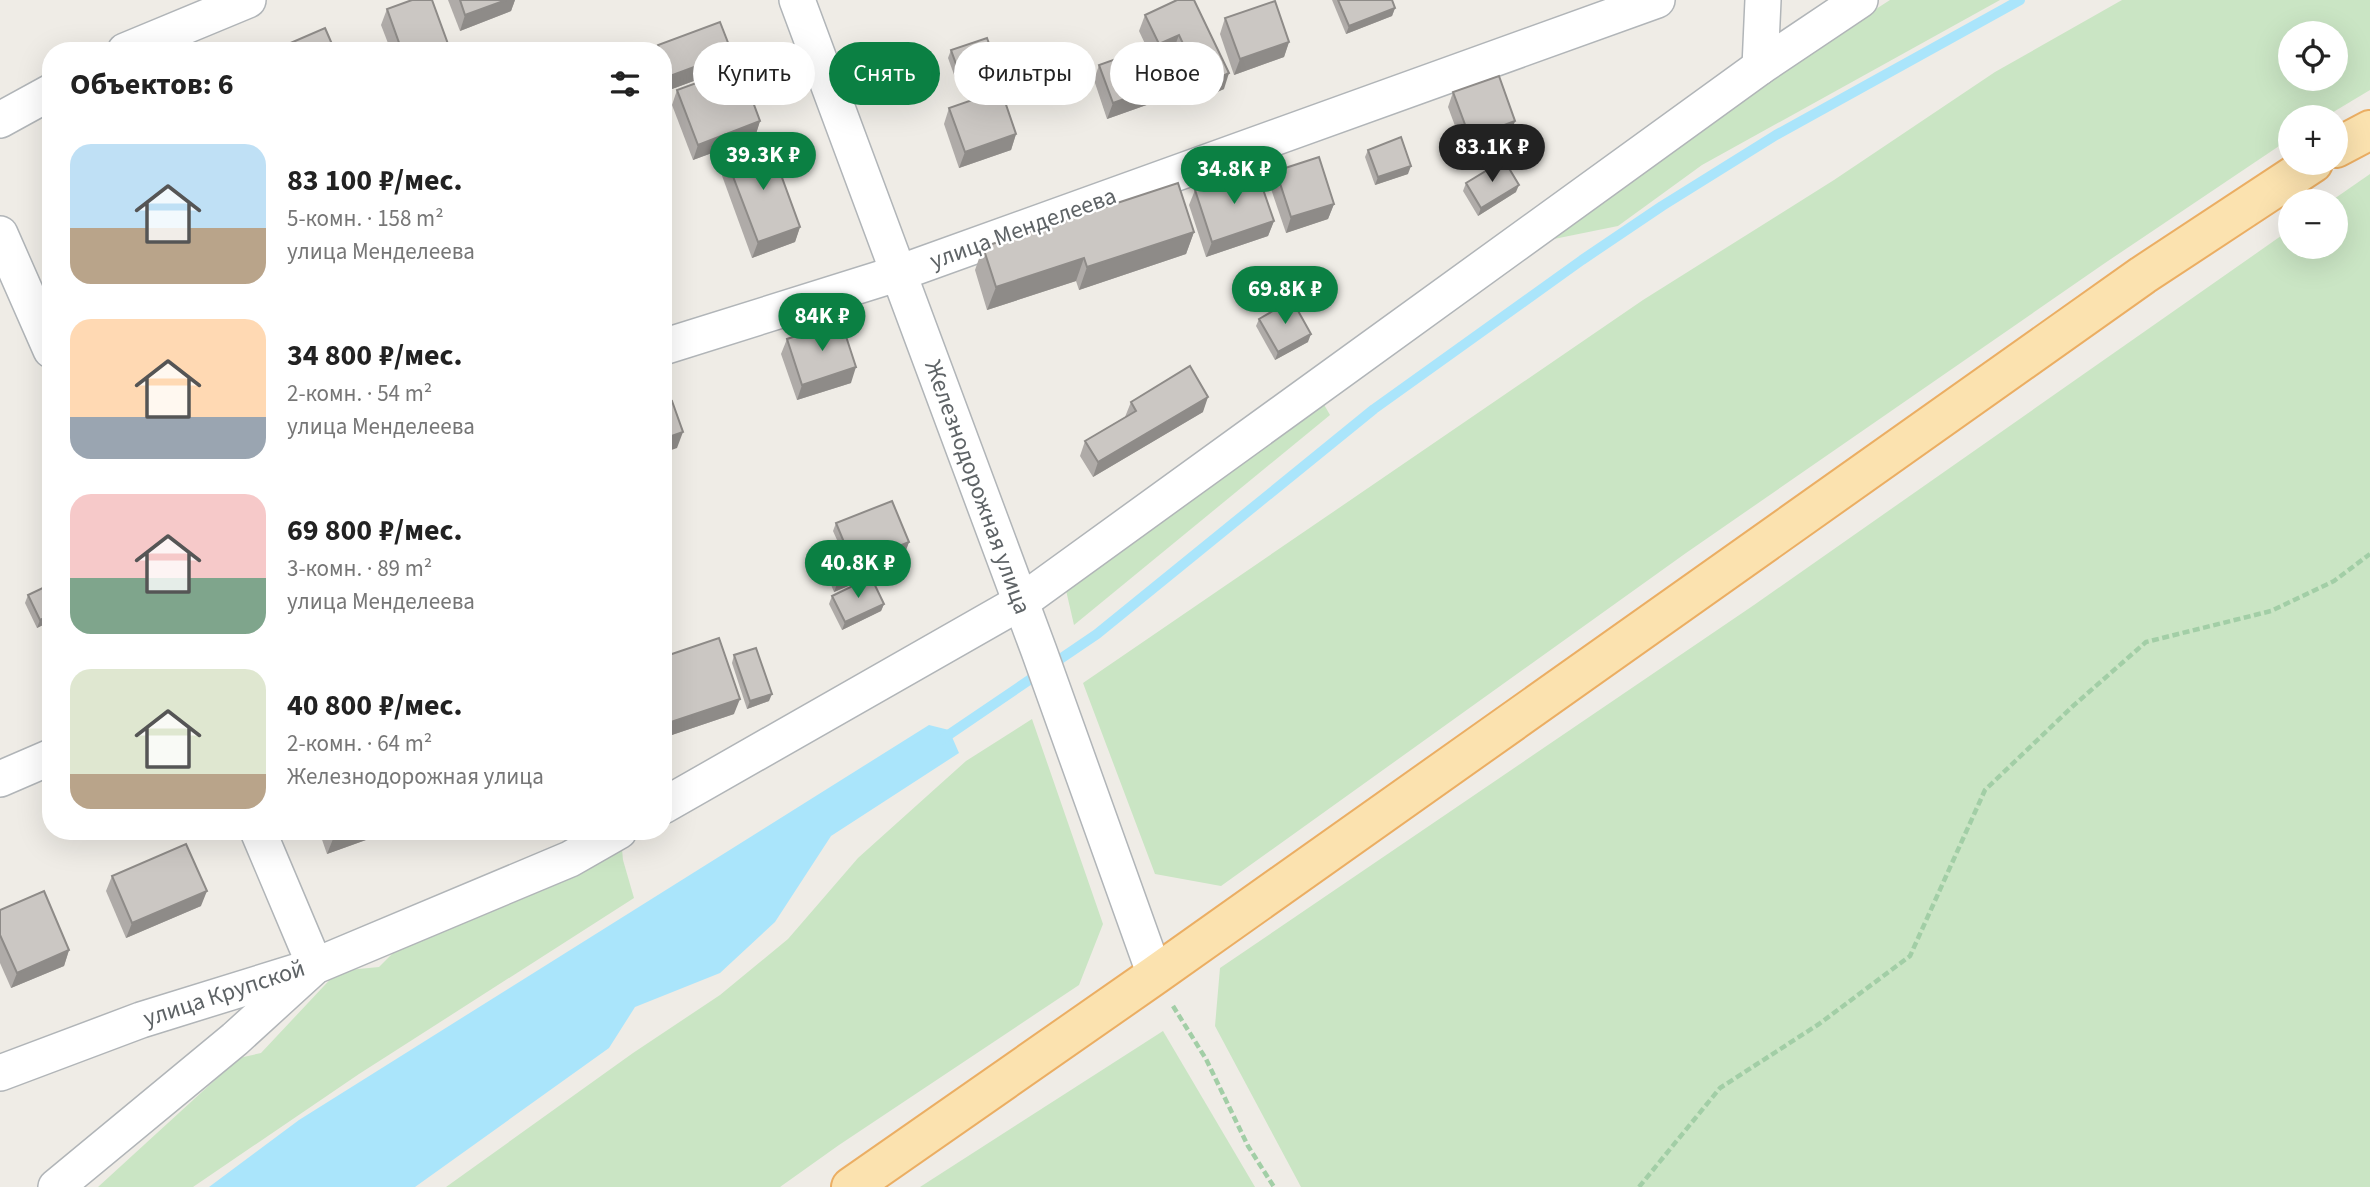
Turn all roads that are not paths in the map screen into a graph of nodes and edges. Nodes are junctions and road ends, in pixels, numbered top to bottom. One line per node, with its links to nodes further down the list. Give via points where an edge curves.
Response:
1 (248, 0): 6 (street)
2 (797, 0): 14 (street, Железнодорожная улица)
3 (1657, 0): 14 (street, улица Менделеева)
4 (1763, 0): 7 (street)
5 (1850, 3): 7 (street)
6 (147, 42)
7 (1760, 67): 17 (street)
8 (42, 97): 9 (street)
9 (0, 120)
10 (2370, 130): 11 (main road)
11 (2348, 142)
12 (2295, 175): 24 (main road, via 2143,275)
13 (0, 234): 15 (street)
14 (899, 273): 16 (street, улица Менделеева); 17 (street, Железнодорожная улица)
15 (42, 330)
16 (672, 344)
17 (1021, 602): 20 (street); 24 (street, Железнодорожная улица)
18 (42, 762): 19 (street)
19 (0, 779)
20 (672, 801)
21 (262, 840): 23 (street, улица Крупской)
22 (603, 840): 23 (street, via 570,859)
23 (315, 966): 25 (street, улица Крупской, via 141,1020); 26 (street, via 235,1039)
24 (1155, 975): 27 (main road)
25 (0, 1073)
26 (56, 1187)
27 (851, 1187)

